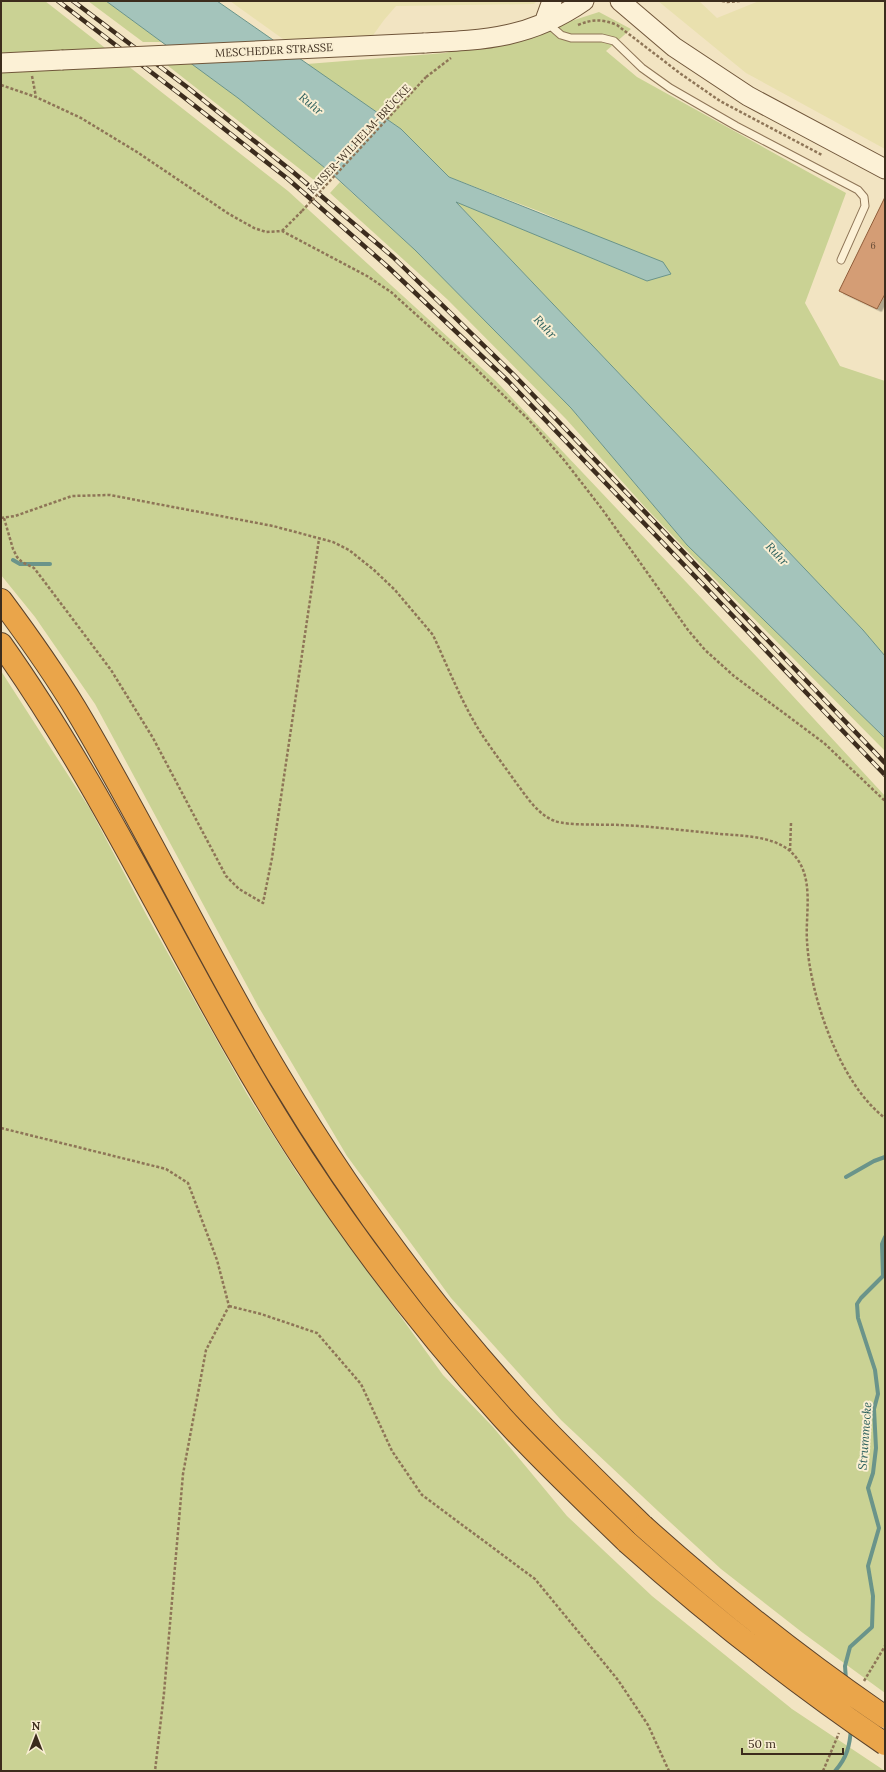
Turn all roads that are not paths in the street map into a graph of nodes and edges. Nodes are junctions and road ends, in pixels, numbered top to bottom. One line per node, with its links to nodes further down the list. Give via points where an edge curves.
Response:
1 (552, 1): 4 (street)
2 (584, 1): 4 (street, MESCHEDER STRASSE)
3 (620, 1): 6 (street, via 674,47 748,96)
4 (547, 22): 5 (street, MESCHEDER STRASSE, bridge, via 497,38); 7 (lane, via 561,35 571,38 602,38 614,41 642,68 670,88 858,190 864,197 865,206)
5 (1, 63)
6 (885, 169)
7 (841, 260)
8 (1, 600): 10 (highway, bridge, via 40,653 75,708 240,1010 322,1146 421,1286 516,1398 580,1466 643,1526 742,1612 793,1652)
9 (1, 644): 11 (highway, bridge, via 97,797 302,1157 404,1300 503,1418 627,1542 682,1591 774,1665)
10 (885, 1717)
11 (885, 1744)

